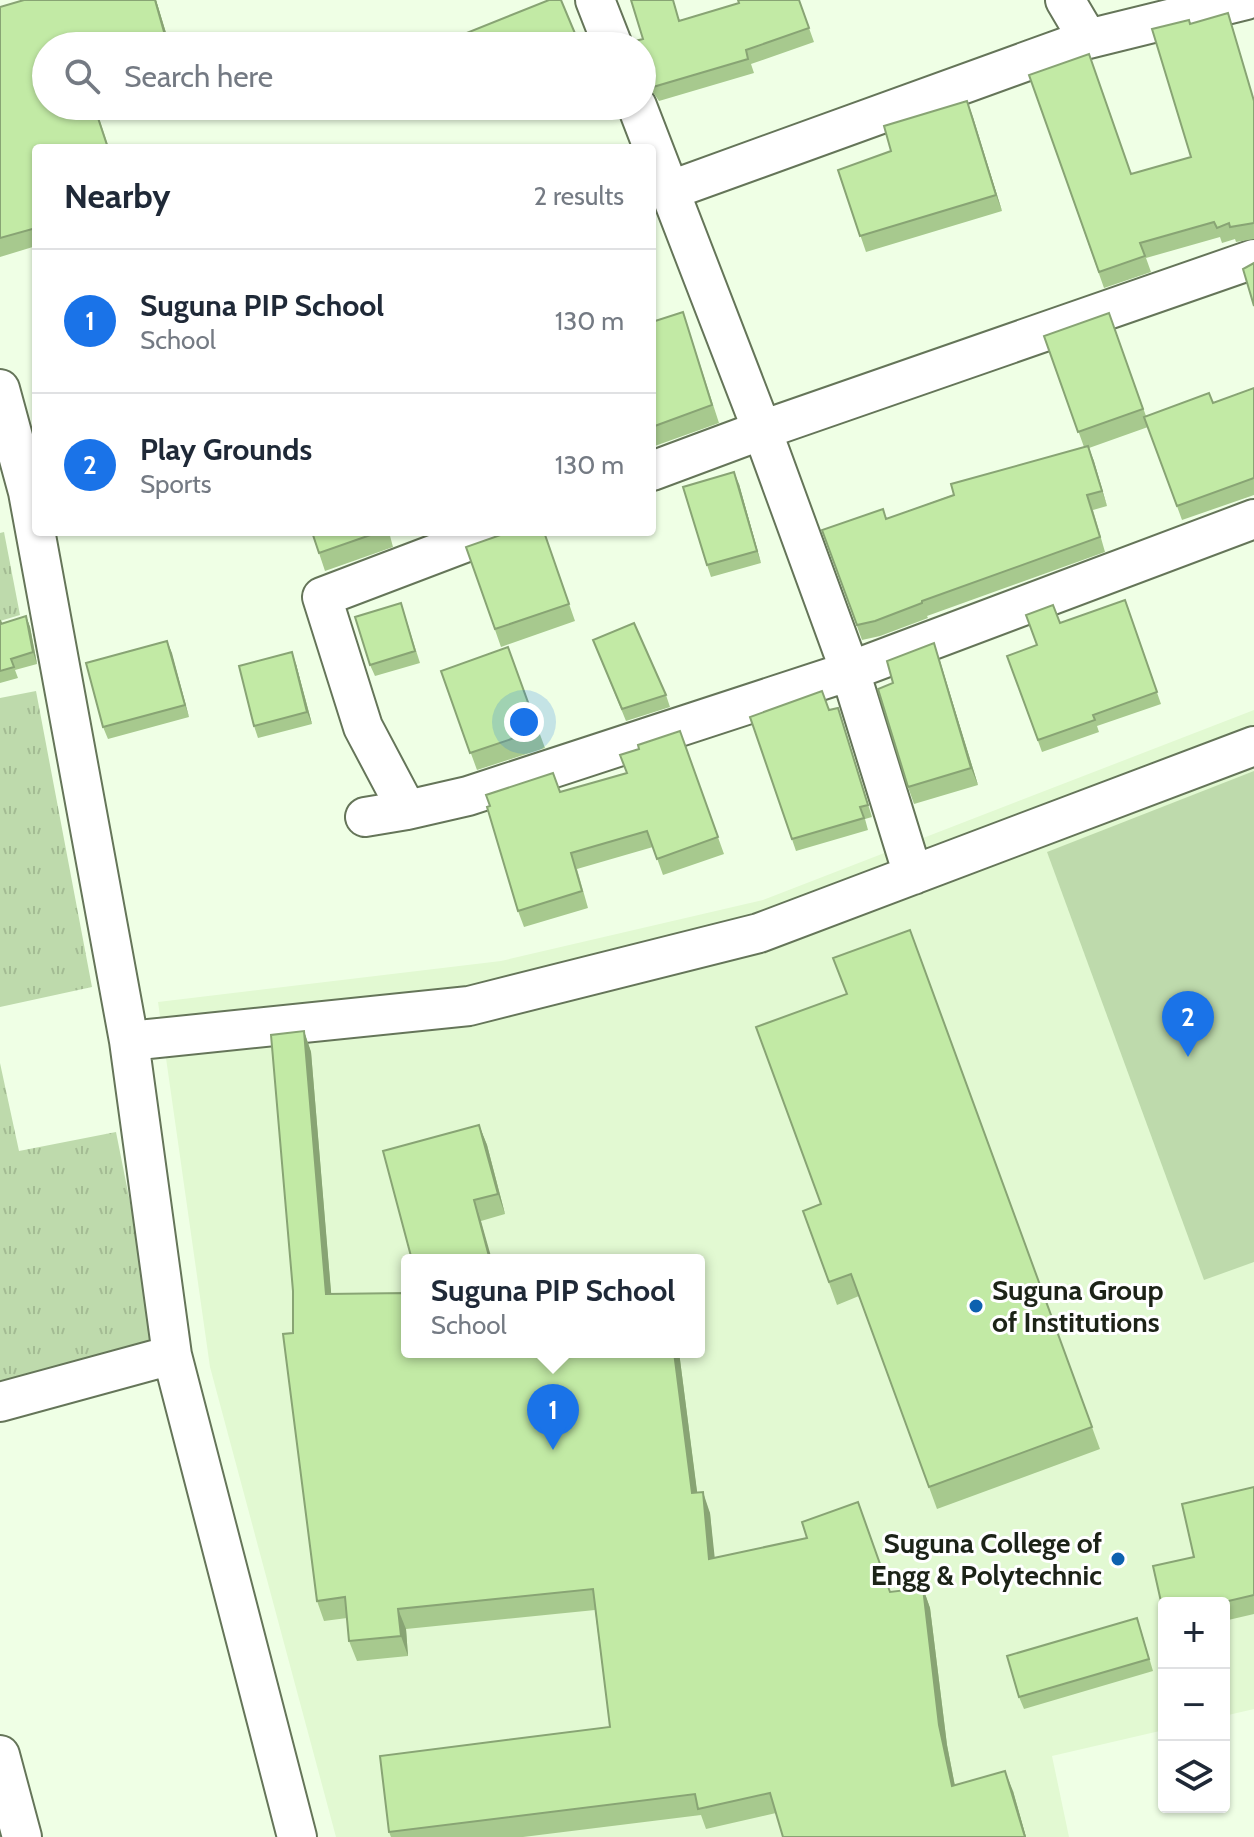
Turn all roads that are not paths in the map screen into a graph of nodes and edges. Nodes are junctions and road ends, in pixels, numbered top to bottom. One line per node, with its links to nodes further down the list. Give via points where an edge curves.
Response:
1 (595, 0): 4 (street)
2 (1065, 0): 5 (street)
3 (1246, 0): 5 (street)
4 (608, 32)
5 (1088, 39): 9 (street)
6 (643, 120): 7 (street)
7 (652, 144)
8 (656, 153): 9 (street)
9 (671, 190): 12 (street)
10 (1254, 259): 12 (street)
11 (0, 389): 14 (street)
12 (762, 430): 13 (street); 17 (street)
13 (656, 470)
14 (14, 496): 22 (street)
15 (1254, 519): 17 (street)
16 (482, 536): 19 (street, via 322,597 363,727)
17 (850, 671): 19 (street, via 468,796); 21 (street)
18 (1254, 746): 21 (street)
19 (407, 810): 20 (street)
20 (365, 817)
21 (913, 875): 22 (street, via 759,933 469,1006)
22 (129, 1041): 23 (street)
23 (172, 1355): 24 (street); 27 (street)
24 (0, 1402)
25 (0, 1755): 26 (street)
26 (22, 1837)
27 (297, 1837)

